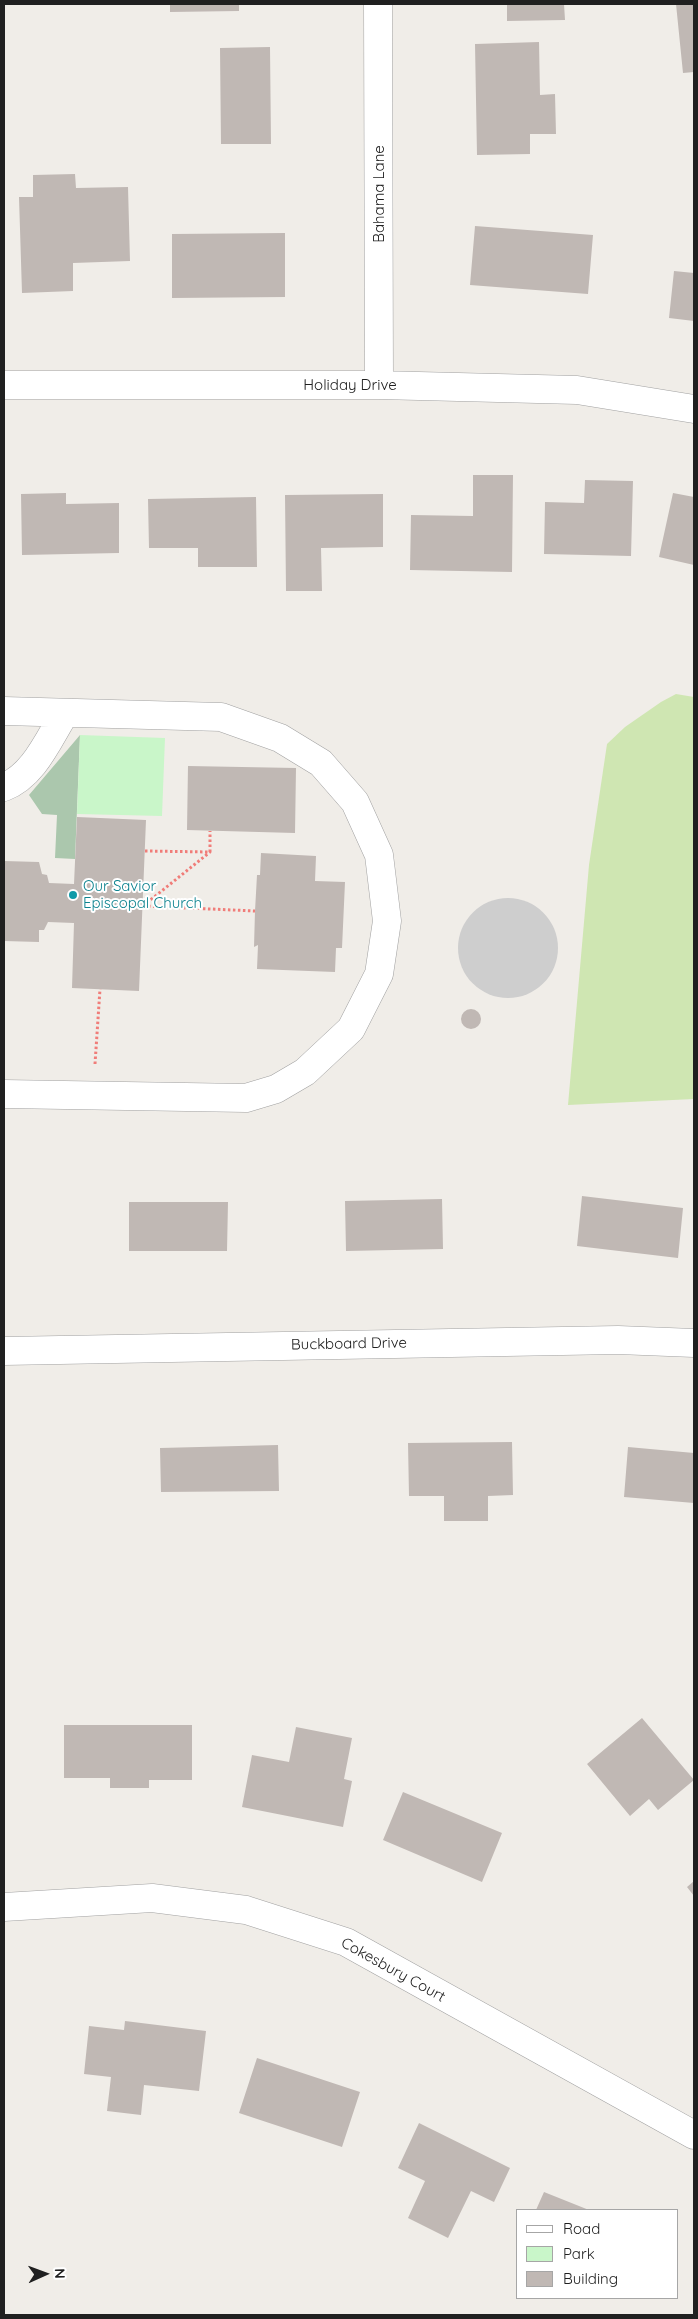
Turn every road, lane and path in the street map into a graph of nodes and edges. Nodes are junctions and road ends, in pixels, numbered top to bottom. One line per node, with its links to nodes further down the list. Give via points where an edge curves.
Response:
1 (378, 4): 3 (street, Bahama Lane)
2 (4, 385): 3 (street, Holiday Drive)
3 (379, 385): 4 (street, Holiday Drive, via 577,390)
4 (694, 409)
5 (4, 711): 6 (street)
6 (65, 712): 7 (street, via 35,762 13,784); 14 (street, via 221,717 280,738 321,764 355,802 378,856 387,921 379,974 352,1029 305,1072 276,1090 246,1098)
7 (4, 787)
8 (210, 831): 10 (path)
9 (145, 851): 10 (path)
10 (210, 852): 11 (path, via 142,906)
11 (256, 911)
12 (100, 989): 14 (path)
13 (4, 1094): 14 (street)
14 (93, 1096)
15 (694, 1343): 16 (street, Buckboard Drive, via 618,1340)
16 (4, 1351)
17 (4, 1907): 18 (street, Cokesbury Court, via 152,1898 246,1910 346,1942)
18 (694, 2136)

